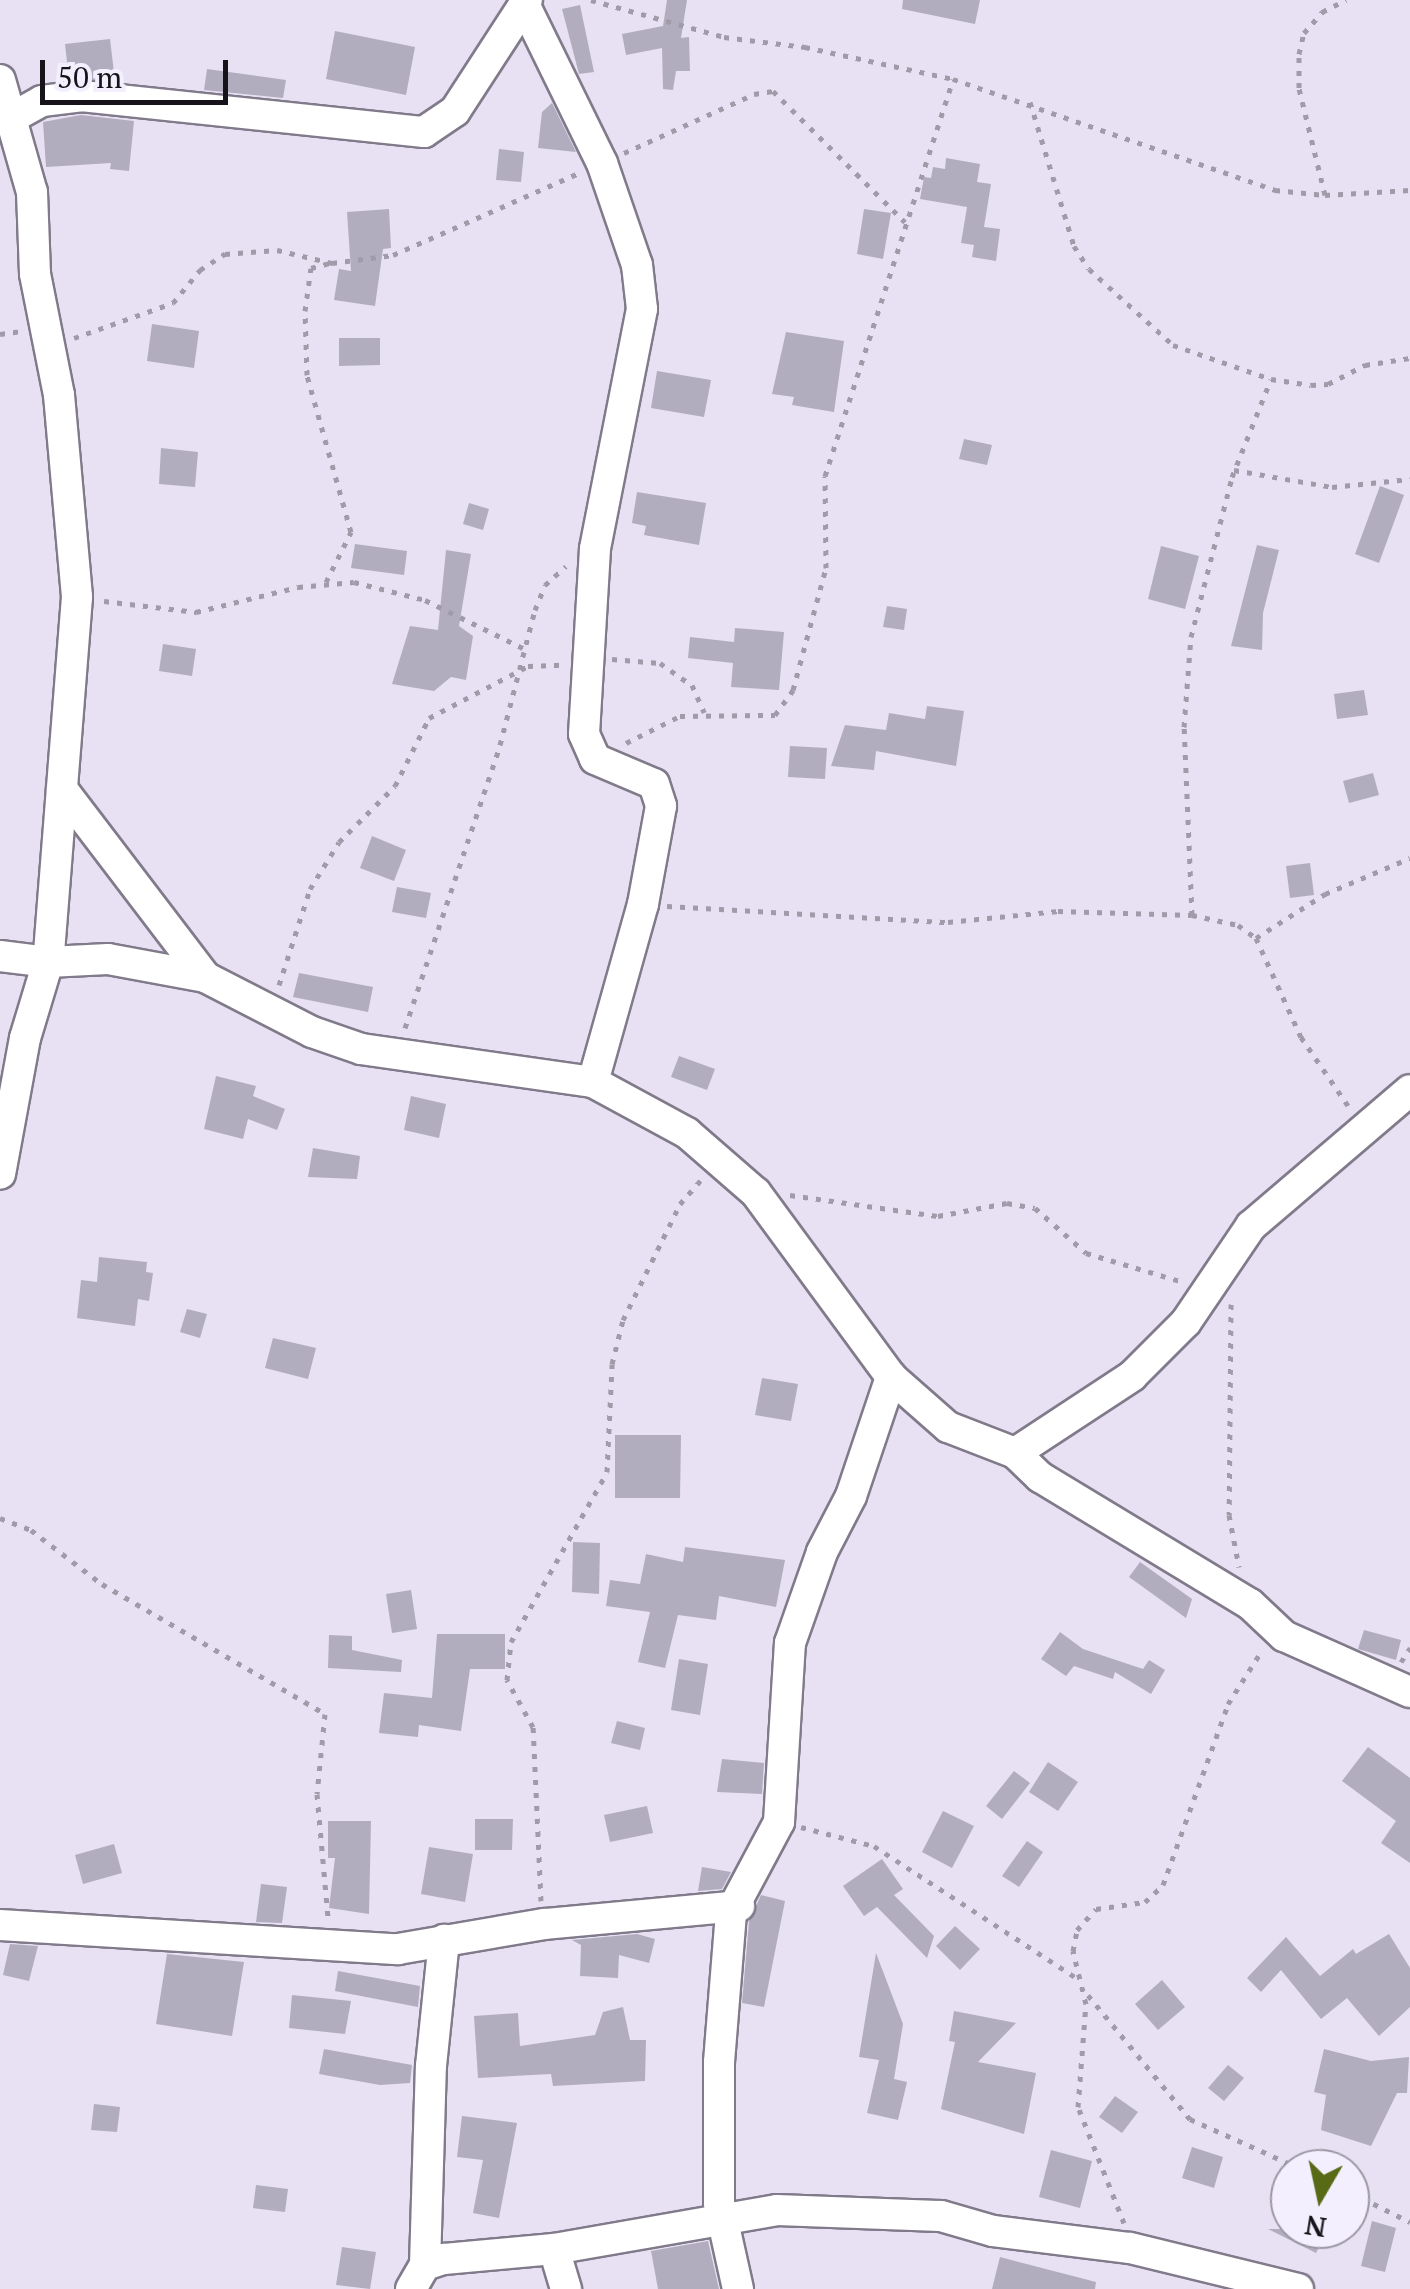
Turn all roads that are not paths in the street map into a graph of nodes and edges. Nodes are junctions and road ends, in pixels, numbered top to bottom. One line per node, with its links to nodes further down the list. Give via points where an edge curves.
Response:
1 (526, 2): 3 (street, via 455,110 424,132 81,96 42,101); 8 (street, via 602,163 637,265 642,309 594,549 584,734 595,759 654,784 662,806 644,904)
2 (0, 80): 3 (street)
3 (14, 116): 4 (street, via 32,192 35,274 52,345 76,597)
4 (62, 789): 6 (street); 7 (street)
5 (0, 956): 6 (street)
6 (48, 962): 7 (street, via 108,959); 10 (street, via 25,1038)
7 (205, 977): 8 (street, via 337,1042)
8 (592, 1082): 11 (street, via 687,1134 756,1194)
9 (1410, 1090): 12 (street, via 1278,1198 1186,1322 1132,1376)
10 (0, 1174)
11 (891, 1376): 12 (street, via 948,1427); 14 (street, via 851,1496 822,1552 790,1642 780,1822)
12 (1014, 1453): 13 (street, via 1040,1477 1250,1604 1284,1636)
13 (1410, 1692)
14 (739, 1906): 16 (street); 17 (street, via 731,1912 719,2062)
15 (0, 1925): 16 (street, via 333,1948 398,1949)
16 (444, 1940): 19 (street)
17 (724, 2220): 18 (street); 21 (street); 22 (street, via 776,2210 893,2212 1130,2248)
18 (554, 2249): 19 (street); 20 (street)
19 (418, 2277)
20 (566, 2289)
21 (738, 2289)
22 (1298, 2289)

